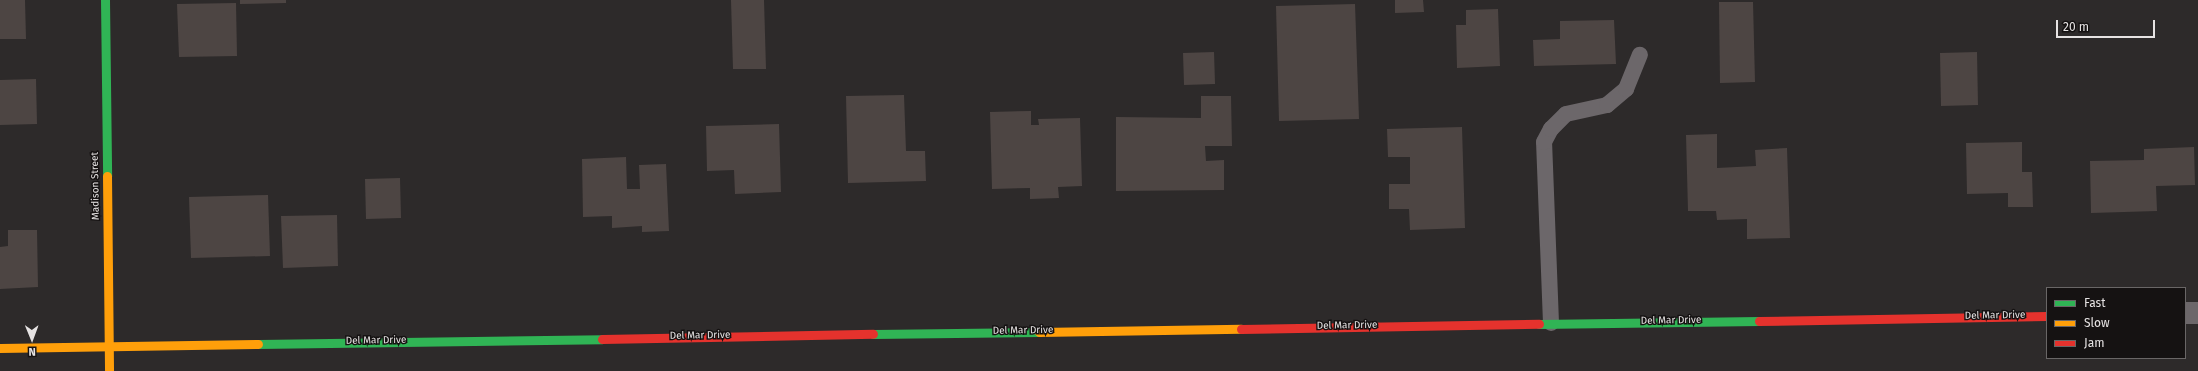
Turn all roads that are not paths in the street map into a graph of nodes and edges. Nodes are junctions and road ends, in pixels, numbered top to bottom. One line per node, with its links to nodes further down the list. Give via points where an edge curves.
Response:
1 (105, 0): 7 (street, Madison Street)
2 (1640, 55): 6 (lane, via 1626,89 1607,105 1566,114 1551,129 1544,142)
3 (2186, 313): 4 (street)
4 (2198, 313)
5 (2046, 316): 6 (street, Del Mar Drive)
6 (1551, 323): 7 (street, Del Mar Drive)
7 (108, 345): 8 (street, Del Mar Drive); 9 (street, Madison Street)
8 (0, 348)
9 (109, 371)

